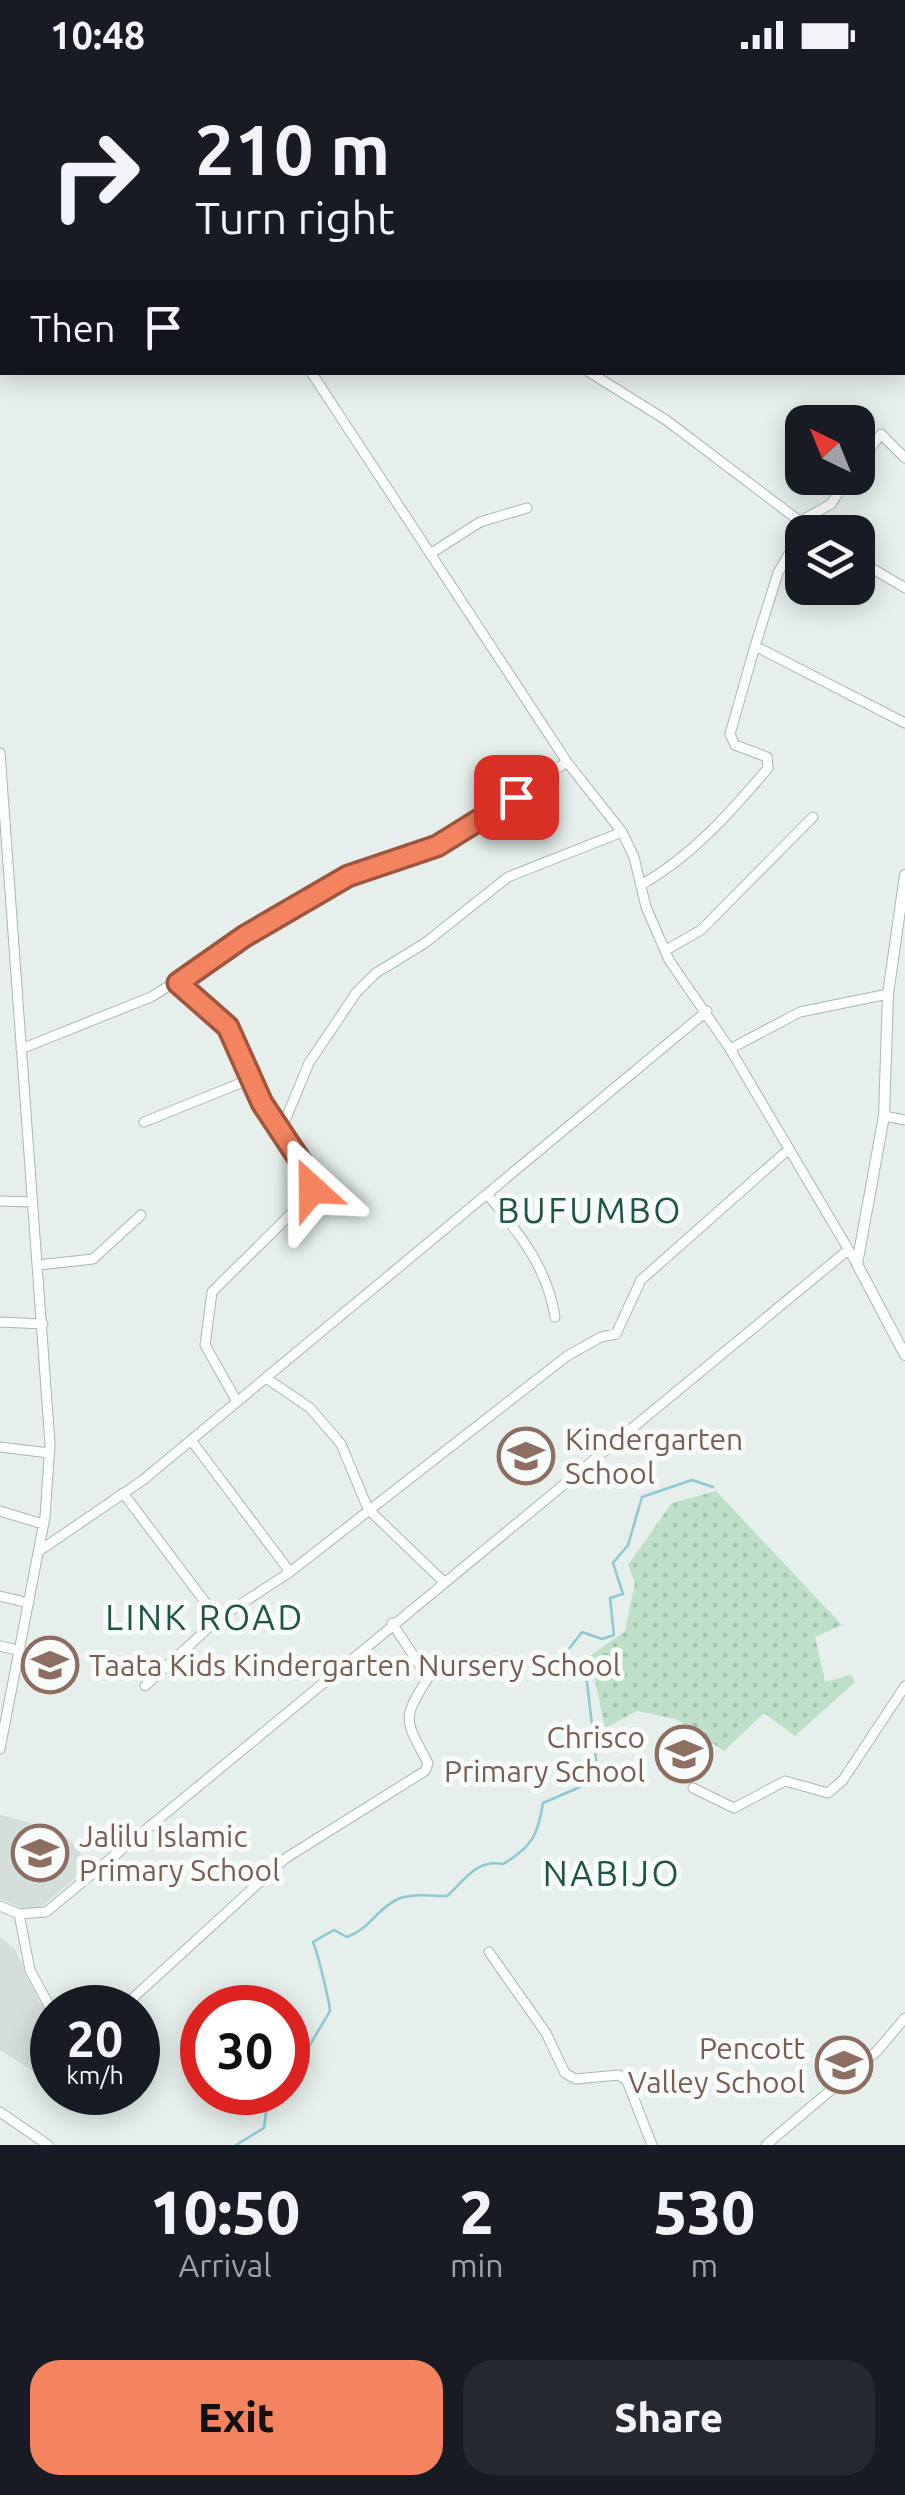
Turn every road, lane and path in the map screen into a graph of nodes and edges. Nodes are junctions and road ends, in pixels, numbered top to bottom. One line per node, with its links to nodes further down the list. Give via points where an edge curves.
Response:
1 (313, 375): 9 (street)
2 (594, 375): 7 (street, via 666,420)
3 (875, 442): 4 (street, via 881,434)
4 (905, 458)
5 (837, 495): 8 (street)
6 (527, 508): 9 (street, via 480,522)
7 (790, 515)
8 (815, 515)
9 (430, 554): 16 (street)
10 (785, 559): 13 (street)
11 (875, 570): 12 (street)
12 (905, 588)
13 (756, 646): 14 (street); 20 (street, via 730,734 735,745 767,757 768,768 683,857)
14 (905, 723)
15 (0, 753): 25 (street)
16 (567, 762): 18 (street); 22 (street, via 437,846 348,876 310,897)
17 (813, 817): 21 (street, via 701,930)
18 (622, 832): 20 (street); 31 (street, via 508,877 376,973 309,1063)
19 (905, 875): 23 (street)
20 (641, 886): 21 (street)
21 (668, 950): 24 (street)
22 (178, 983): 25 (street); 27 (street, via 222,1018)
23 (888, 994): 26 (street, via 800,1012); 28 (street)
24 (706, 1011): 26 (street); 33 (street)
25 (21, 1049): 35 (street)
26 (730, 1049): 32 (street)
27 (253, 1078): 30 (street); 31 (street)
28 (884, 1116): 29 (street); 38 (street)
29 (905, 1120)
30 (144, 1122)
31 (282, 1128): 45 (street, via 312,1189 219,1281 208,1310 205,1345)
32 (789, 1150): 37 (street); 50 (street, via 640,1280 616,1334 567,1356)
33 (487, 1194): 40 (street, via 532,1250); 44 (street)
34 (0, 1201): 35 (street)
35 (32, 1202): 39 (street)
36 (142, 1215): 39 (street, via 93,1260)
37 (848, 1250): 38 (street); 55 (street)
38 (857, 1264): 43 (street)
39 (38, 1265): 42 (street)
40 (555, 1316)
41 (0, 1322): 42 (street)
42 (43, 1324): 48 (street)
43 (905, 1355)
44 (266, 1378): 45 (street); 50 (street, via 299,1397 341,1444)
45 (236, 1400): 46 (street)
46 (191, 1440): 49 (street); 54 (street)
47 (0, 1446): 48 (street)
48 (50, 1453): 52 (street)
49 (123, 1494): 53 (street); 58 (street)
50 (368, 1509): 54 (street); 55 (street)
51 (0, 1511): 52 (street)
52 (44, 1524): 53 (street)
53 (38, 1551): 57 (street)
54 (290, 1572): 58 (street)
55 (444, 1581): 59 (street)
56 (0, 1596): 57 (street)
57 (29, 1603): 61 (street)
58 (218, 1620): 62 (street)
59 (392, 1623): 67 (street, via 46,1912); 70 (street, via 428,1678 406,1711 428,1763 425,1771 286,1858)
60 (0, 1646): 61 (street)
61 (21, 1651): 64 (street)
62 (145, 1686)
63 (905, 1686): 65 (street, via 828,1793 784,1782 734,1808)
64 (1, 1742)
65 (693, 1788)
66 (0, 1906): 67 (street)
67 (18, 1914): 69 (street)
68 (489, 1952): 74 (street, via 546,2033 565,2073 627,2080)
69 (38, 1985)
70 (147, 1985)
71 (905, 2018): 75 (street)
72 (0, 2112): 73 (street)
73 (48, 2145)
74 (652, 2145)
75 (766, 2145)

